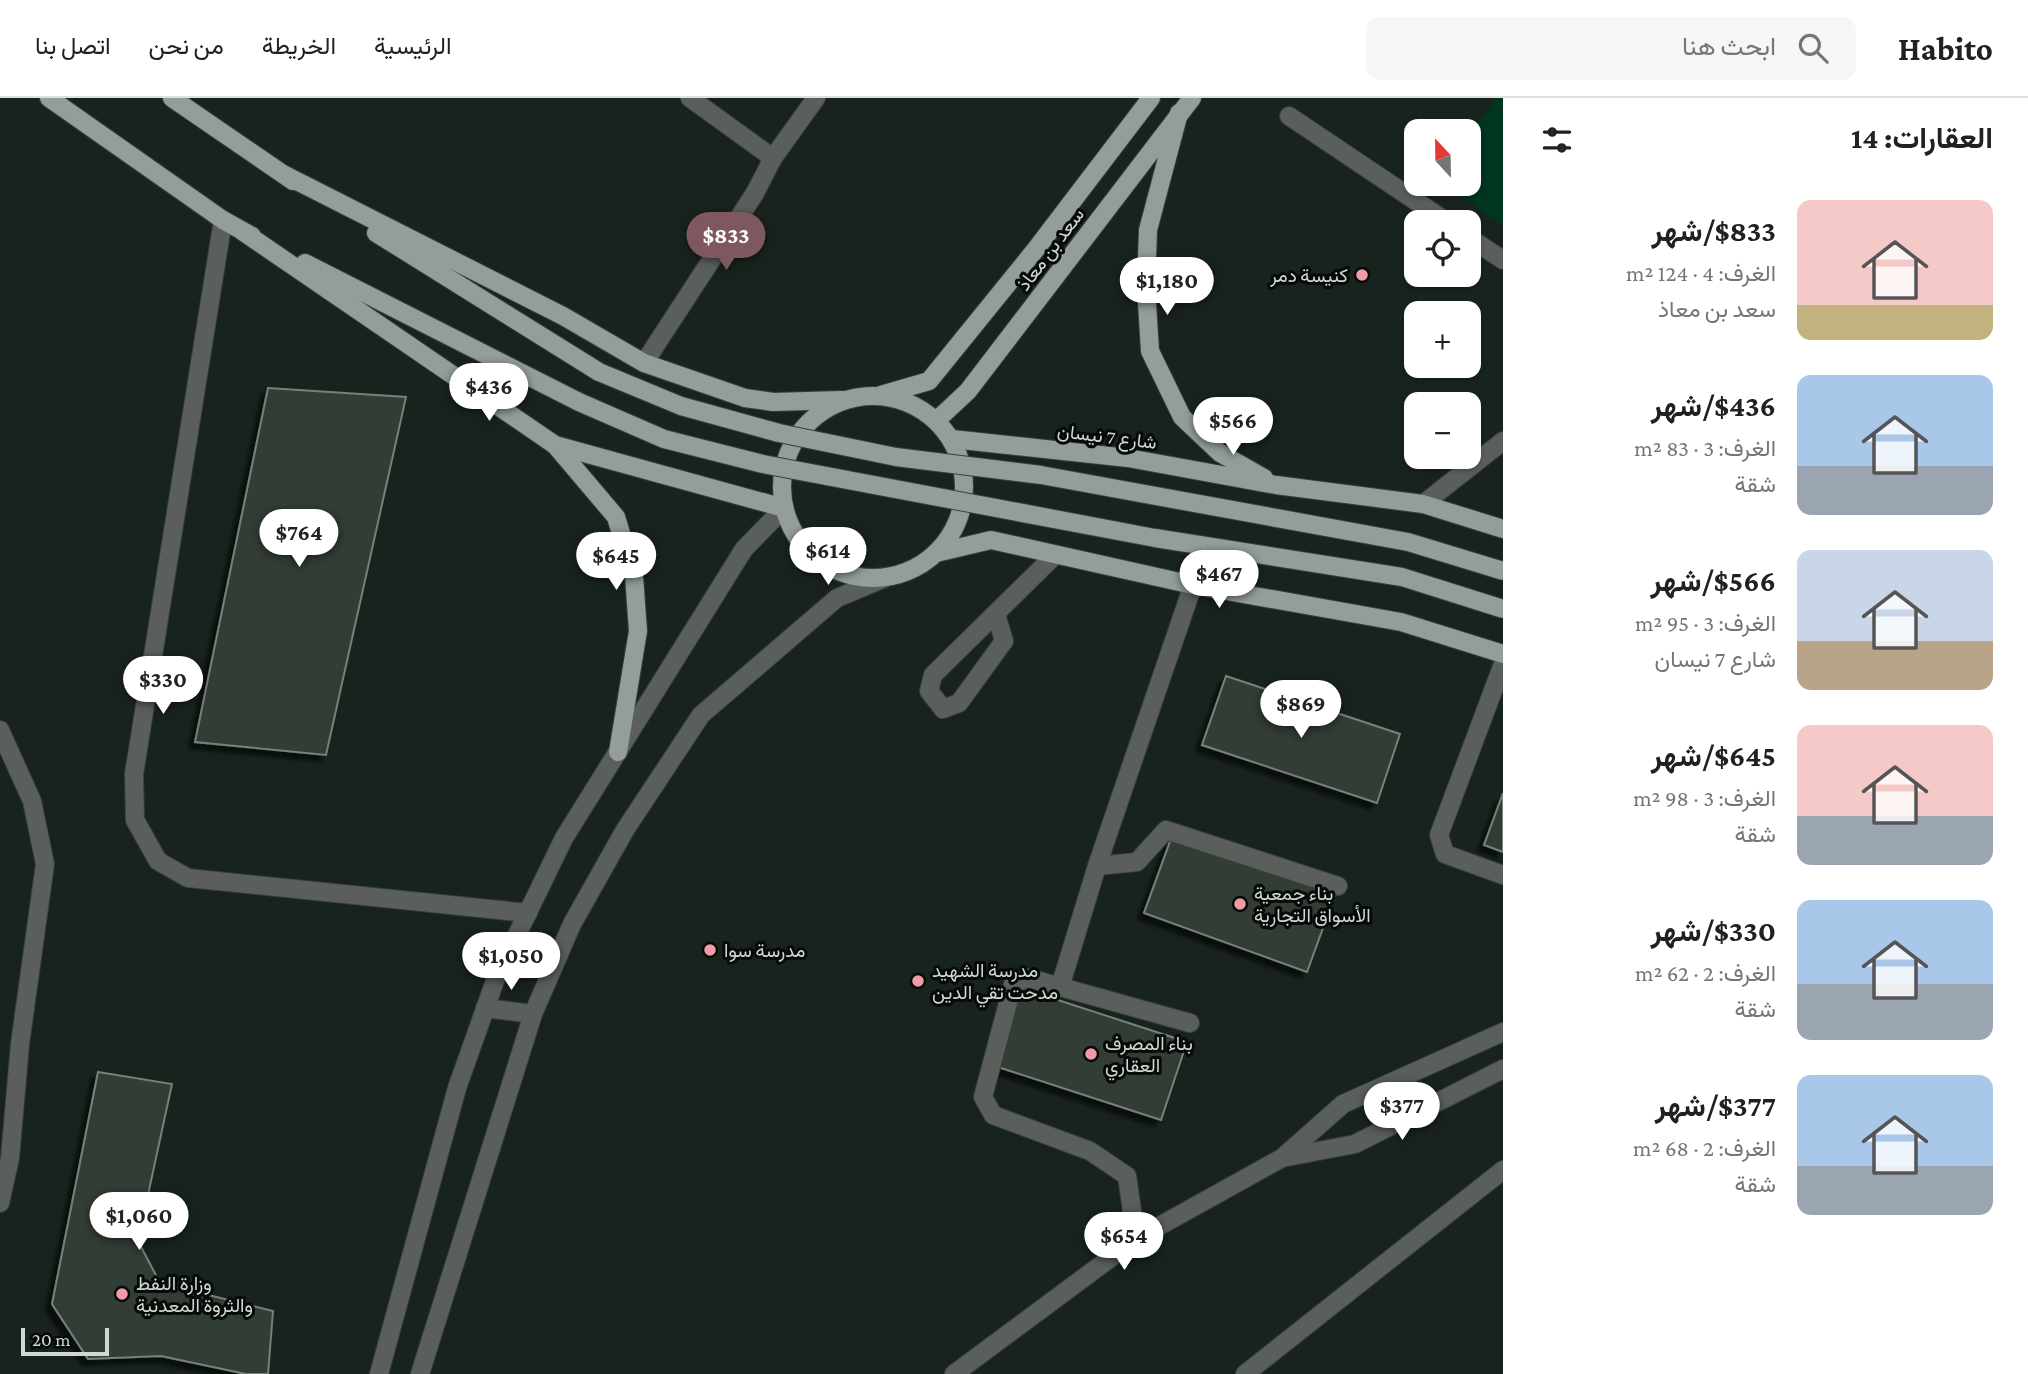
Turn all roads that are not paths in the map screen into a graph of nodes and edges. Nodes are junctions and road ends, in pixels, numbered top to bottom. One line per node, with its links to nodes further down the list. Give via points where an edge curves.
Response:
1 (49, 98): 12 (main road)
2 (172, 98): 10 (main road)
3 (691, 98): 9 (street)
4 (816, 98): 9 (street)
5 (1151, 98): 17 (main road, سعد بن معاذ, via 929,381)
6 (1192, 98): 7 (main road, سعد بن معاذ)
7 (1179, 113): 19 (main road, سعد بن معاذ, via 968,391); 23 (main road, via 1149,230 1150,351 1182,417 1220,453)
8 (1289, 116): 11 (street)
9 (773, 158): 16 (street)
10 (285, 175): 16 (main road, via 564,316); 29 (main road, bridge, via 599,372 681,406 779,433 896,457 1041,475 1408,542)
11 (1429, 210)
12 (223, 220): 13 (main road); 41 (street, via 134,774 135,820 158,862 188,878)
13 (242, 232): 22 (main road); 32 (main road, bridge, via 579,402 664,439 763,464 1155,538 1402,577)
14 (1481, 246): 15 (street)
15 (1503, 260)
16 (644, 363): 18 (main road, via 745,398)
17 (880, 395): 18 (main road); 19 (main road, via 911,403)
18 (842, 400): 25 (main road, via 819,412 800,432 787,456 781,482)
19 (937, 420): 20 (main road)
20 (952, 439): 23 (main road, شارع 7 نيسان, via 1128,458); 27 (main road, via 965,477 964,505 954,531)
21 (1503, 441): 24 (street)
22 (555, 445): 25 (main road); 37 (main road, via 616,517 634,576 638,631)
23 (1276, 485): 24 (main road, شارع 7 نيسان)
24 (1423, 504): 26 (main road, شارع 7 نيسان)
25 (783, 508): 30 (main road, via 806,550 829,567 856,577); 37 (street, via 744,549)
26 (1503, 529)
27 (936, 553): 28 (main road, via 991,541); 30 (main road, via 912,569)
28 (1055, 555): 31 (main road); 33 (street)
29 (1503, 571)
30 (885, 578): 44 (street, via 837,598 701,715 625,830 572,924)
31 (1193, 585): 34 (main road, via 1401,622); 38 (street)
32 (1503, 609)
33 (996, 614): 33 (street, via 933,675 929,691 943,709 959,703 1004,641)
34 (1503, 654)
35 (1503, 664): 39 (street, via 1439,835 1445,855)
36 (0, 730): 50 (street, via 32,801 45,864 20,1044 10,1158)
37 (618, 752): 41 (street, via 564,838)
38 (1097, 866): 40 (street, via 1137,862 1166,830); 42 (street)
39 (1503, 875)
40 (1338, 886)
41 (528, 913): 43 (street)
42 (1060, 987): 45 (street); 51 (street, via 1028,978 1013,984 982,1097 993,1115 1090,1151 1127,1176)
43 (485, 1009): 44 (street); 52 (street, via 457,1088)
44 (533, 1014): 53 (street)
45 (1190, 1023)
46 (1503, 1032): 48 (street, via 1343,1104)
47 (1503, 1069): 48 (street, via 1355,1144)
48 (1282, 1158): 51 (street)
49 (1503, 1170): 55 (street)
50 (0, 1203)
51 (1136, 1239): 54 (street)
52 (379, 1374)
53 (420, 1374)
54 (954, 1374)
55 (1245, 1374)

